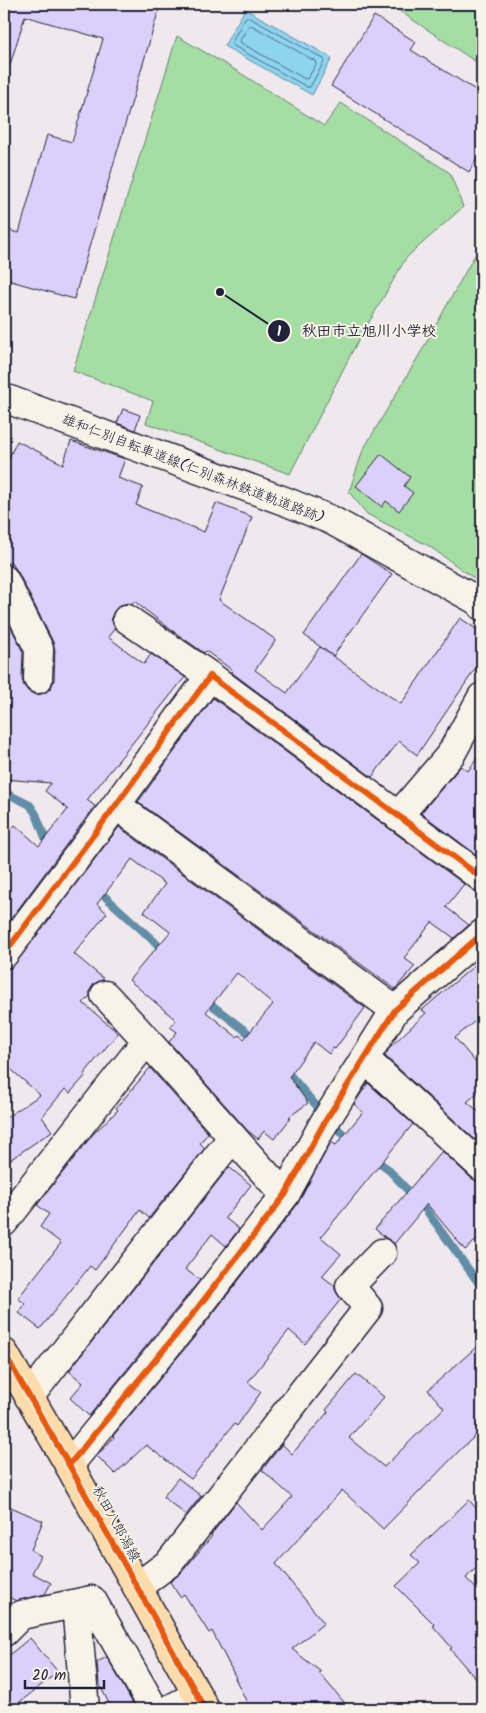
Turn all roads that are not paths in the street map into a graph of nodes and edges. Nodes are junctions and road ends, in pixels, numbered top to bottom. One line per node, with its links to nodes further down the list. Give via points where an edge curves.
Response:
1 (4, 398): 3 (street, 雄和仁別自転車道線(仁別森林鉄道軌道路跡), via 331,520)
2 (4, 579): 6 (street, via 39,649)
3 (482, 606)
4 (128, 619): 5 (street)
5 (210, 676): 8 (street); 9 (street)
6 (38, 678)
7 (482, 697): 9 (street, via 451,754)
8 (116, 805): 12 (street); 14 (street)
9 (398, 816): 10 (street)
10 (482, 878)
11 (482, 934): 14 (street)
12 (4, 954)
13 (105, 996): 15 (street)
14 (395, 1010): 16 (street)
15 (147, 1040): 17 (street); 20 (street)
16 (364, 1059): 18 (street); 19 (street)
17 (232, 1138): 19 (street); 23 (street)
18 (482, 1167)
19 (285, 1195): 24 (street)
20 (4, 1222)
21 (382, 1253): 25 (street, via 350,1286 368,1308 169,1562)
22 (4, 1353): 23 (main road, 秋田八郎潟線)
23 (29, 1397): 24 (main road, 秋田八郎潟線)
24 (69, 1465): 25 (main road, 秋田八郎潟線)
25 (137, 1587): 28 (main road, 秋田八郎潟線)
26 (76, 1604): 27 (street); 29 (street); 30 (street, via 92,1600)
27 (10, 1618)
28 (201, 1702): 31 (street)
29 (85, 1709)
30 (154, 1709)
31 (170, 1709)

